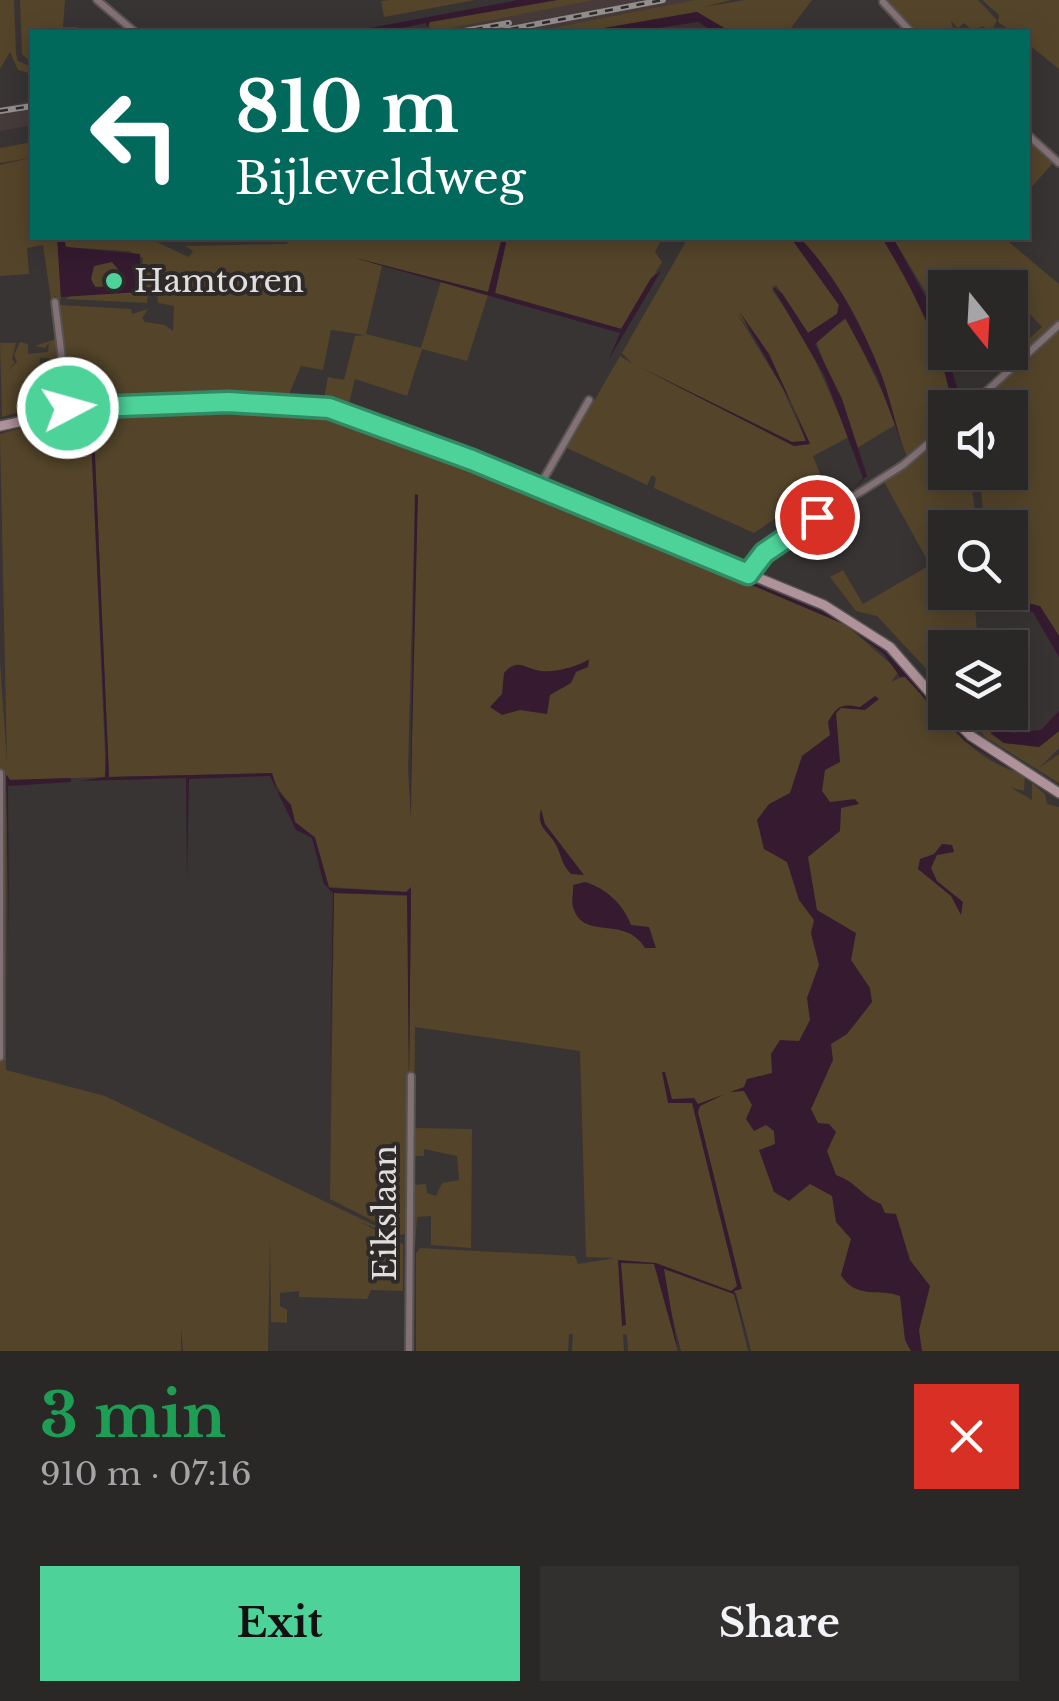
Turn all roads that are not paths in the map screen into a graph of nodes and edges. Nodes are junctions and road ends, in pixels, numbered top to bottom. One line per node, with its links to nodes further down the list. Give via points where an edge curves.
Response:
1 (97, 0): 3 (street)
2 (883, 2): 4 (street)
3 (133, 30)
4 (909, 30)
5 (1030, 137): 6 (street)
6 (1059, 162)
7 (55, 302): 11 (street)
8 (1059, 325): 9 (street)
9 (988, 390)
10 (589, 400): 14 (street)
11 (68, 408): 12 (street); 14 (street, via 312,404)
12 (0, 426)
13 (928, 443): 15 (street, via 764,553)
14 (539, 487): 15 (street)
15 (748, 574): 16 (street, via 870,631)
16 (928, 692)
17 (970, 730): 19 (street)
18 (0, 773): 20 (street)
19 (1059, 793)
20 (0, 1057)
21 (411, 1076): 22 (street, Eikslaan)
22 (409, 1351)

